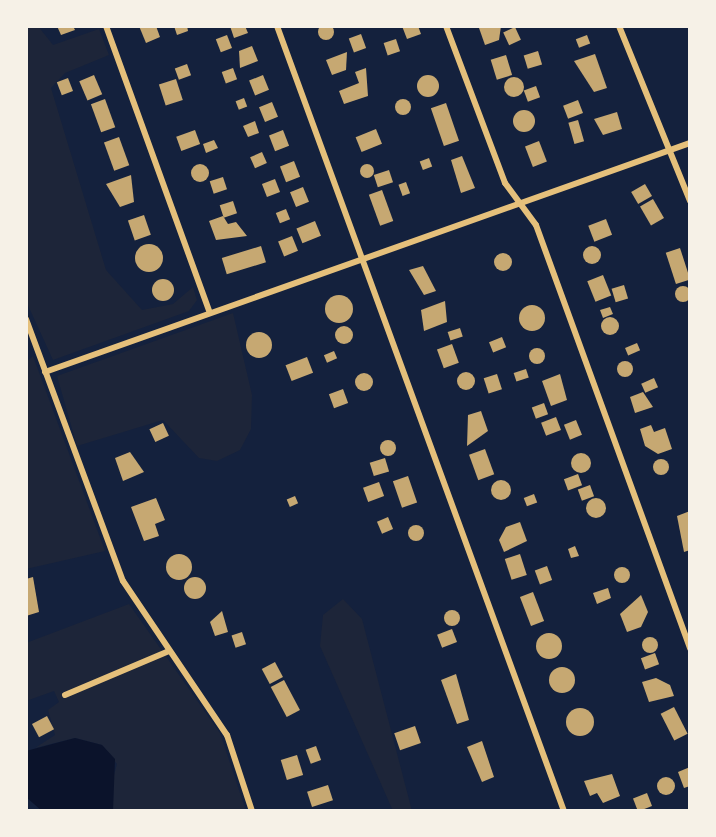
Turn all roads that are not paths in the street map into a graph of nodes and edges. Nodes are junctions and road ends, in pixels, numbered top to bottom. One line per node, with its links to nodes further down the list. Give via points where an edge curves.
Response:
1 (106, 26): 10 (street)
2 (277, 26): 9 (street)
3 (446, 26): 8 (street)
4 (619, 26): 6 (street)
5 (690, 143): 6 (street)
6 (666, 152): 7 (street); 8 (street)
7 (690, 201)
8 (520, 204): 9 (street); 13 (street, via 536,225)
9 (363, 260): 10 (street); 17 (street)
10 (210, 313): 12 (street)
11 (26, 319): 12 (street)
12 (45, 372): 14 (street, via 115,563)
13 (690, 649)
14 (167, 652): 15 (street); 16 (street, via 231,744)
15 (65, 695)
16 (252, 811)
17 (564, 811)

